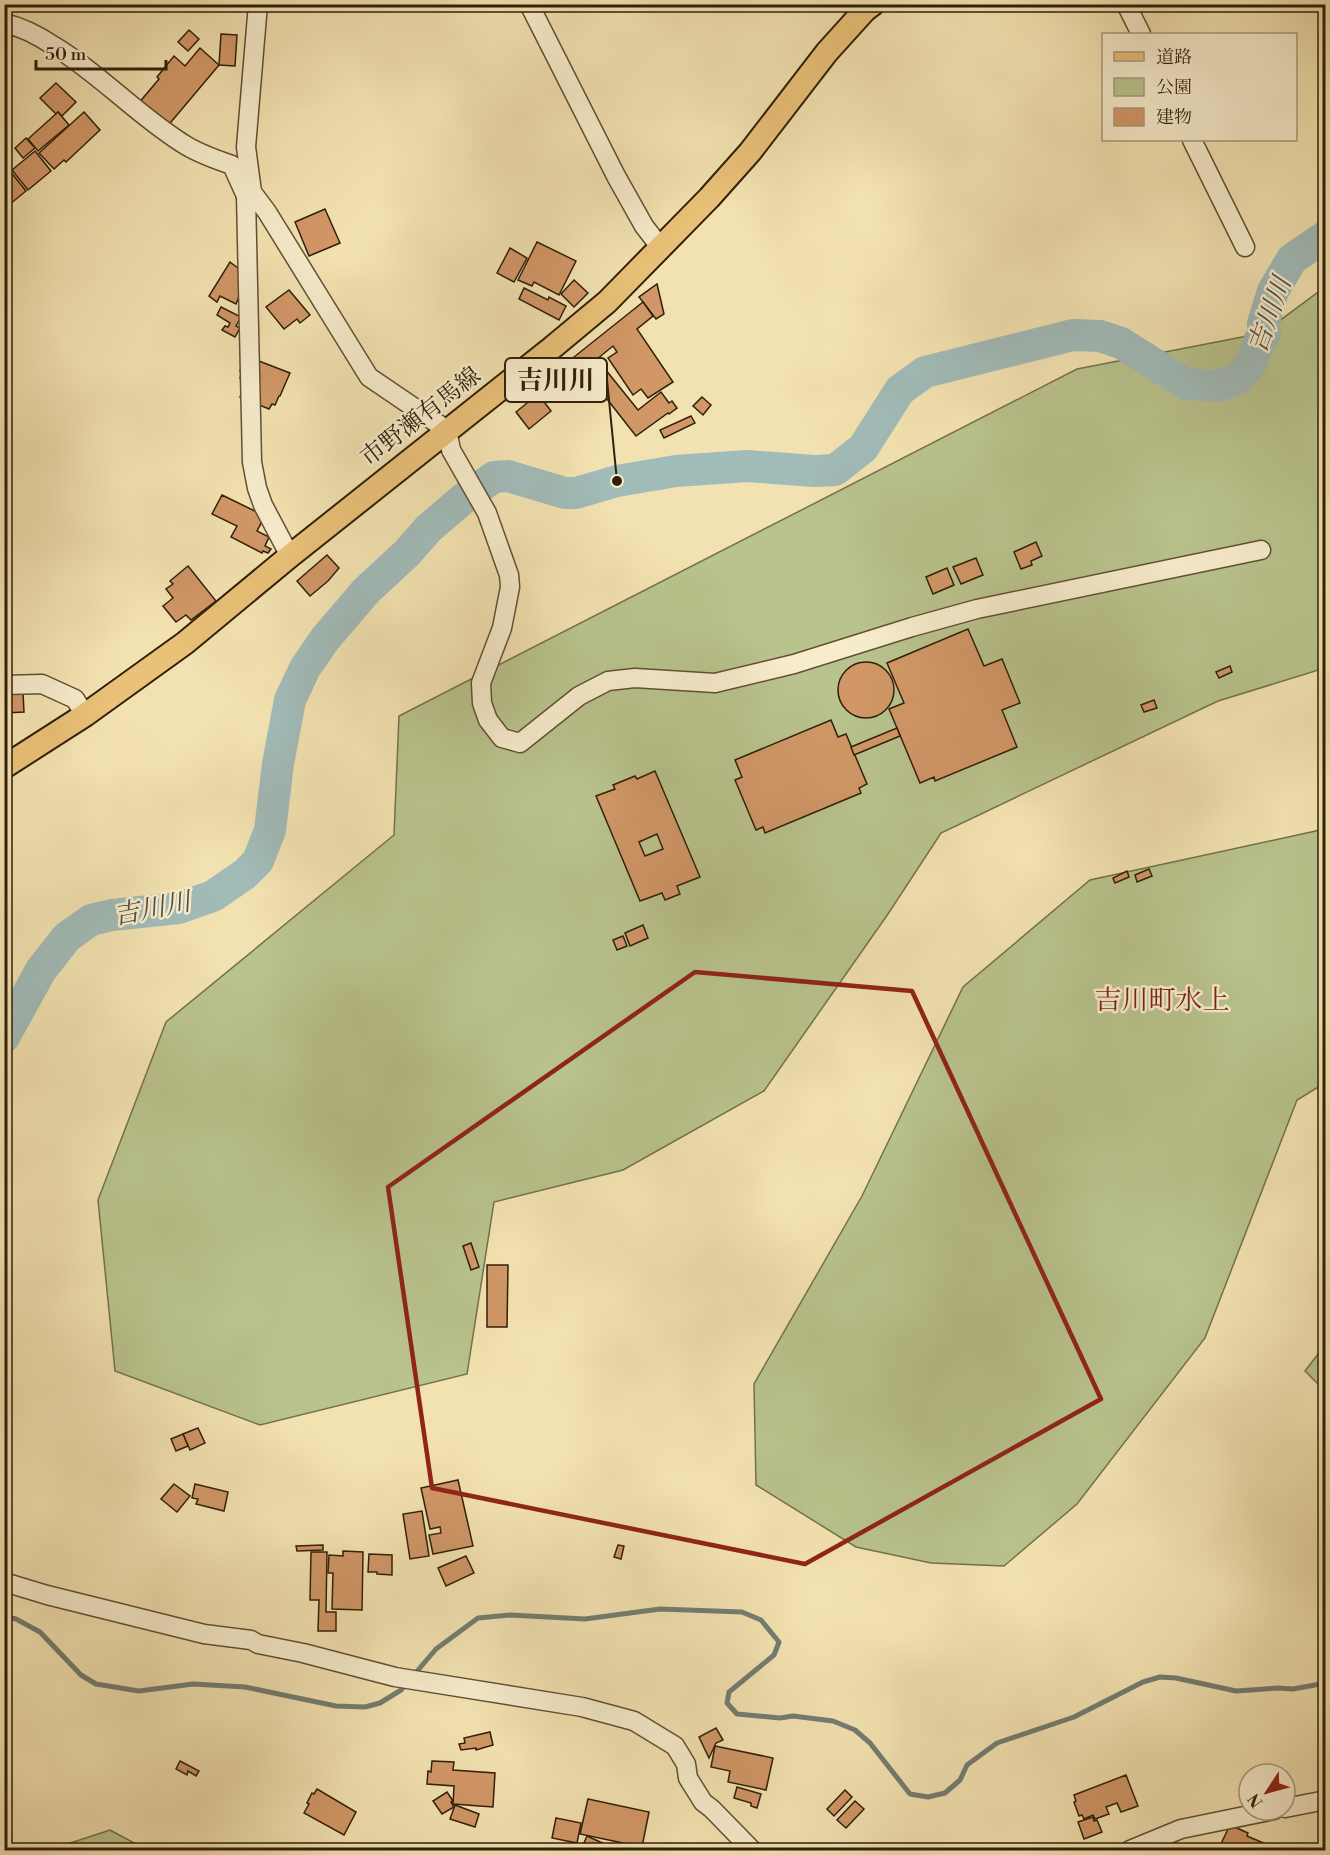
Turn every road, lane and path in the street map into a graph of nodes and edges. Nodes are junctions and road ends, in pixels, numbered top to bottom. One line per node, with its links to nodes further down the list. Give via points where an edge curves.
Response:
1 (258, 4): 8 (street, via 246,147)
2 (530, 4): 10 (street, via 616,176)
3 (873, 4): 10 (main road, 市野瀬有馬線, via 827,52 743,160)
4 (1126, 4): 6 (street)
5 (4, 23): 8 (street, via 39,37 76,60 181,143 232,165)
6 (1140, 33)
7 (1192, 141): 9 (street)
8 (249, 194): 11 (street, via 267,212 369,377); 13 (street, via 252,462 263,505)
9 (1245, 247)
10 (661, 248): 11 (main road, 市野瀬有馬線, via 606,302)
11 (449, 440): 12 (street, via 487,513 509,575 502,628 482,683 482,703 488,720 502,738 519,743 579,696 608,681 635,678 715,683 794,664 977,609); 13 (main road, 市野瀬有馬線)
12 (1261, 550)
13 (290, 556): 15 (main road, 市野瀬有馬線, via 185,643)
14 (4, 685): 15 (street, via 42,684 75,699)
15 (85, 715): 16 (main road, 市野瀬有馬線)
16 (4, 767)
17 (4, 1582): 21 (street, via 182,1629 251,1640 395,1677 582,1707 634,1721 675,1746 703,1802)
18 (1326, 1800): 19 (street)
19 (1297, 1806)
20 (1237, 1818): 22 (street, via 1181,1829)
21 (752, 1851)
22 (1130, 1851)

